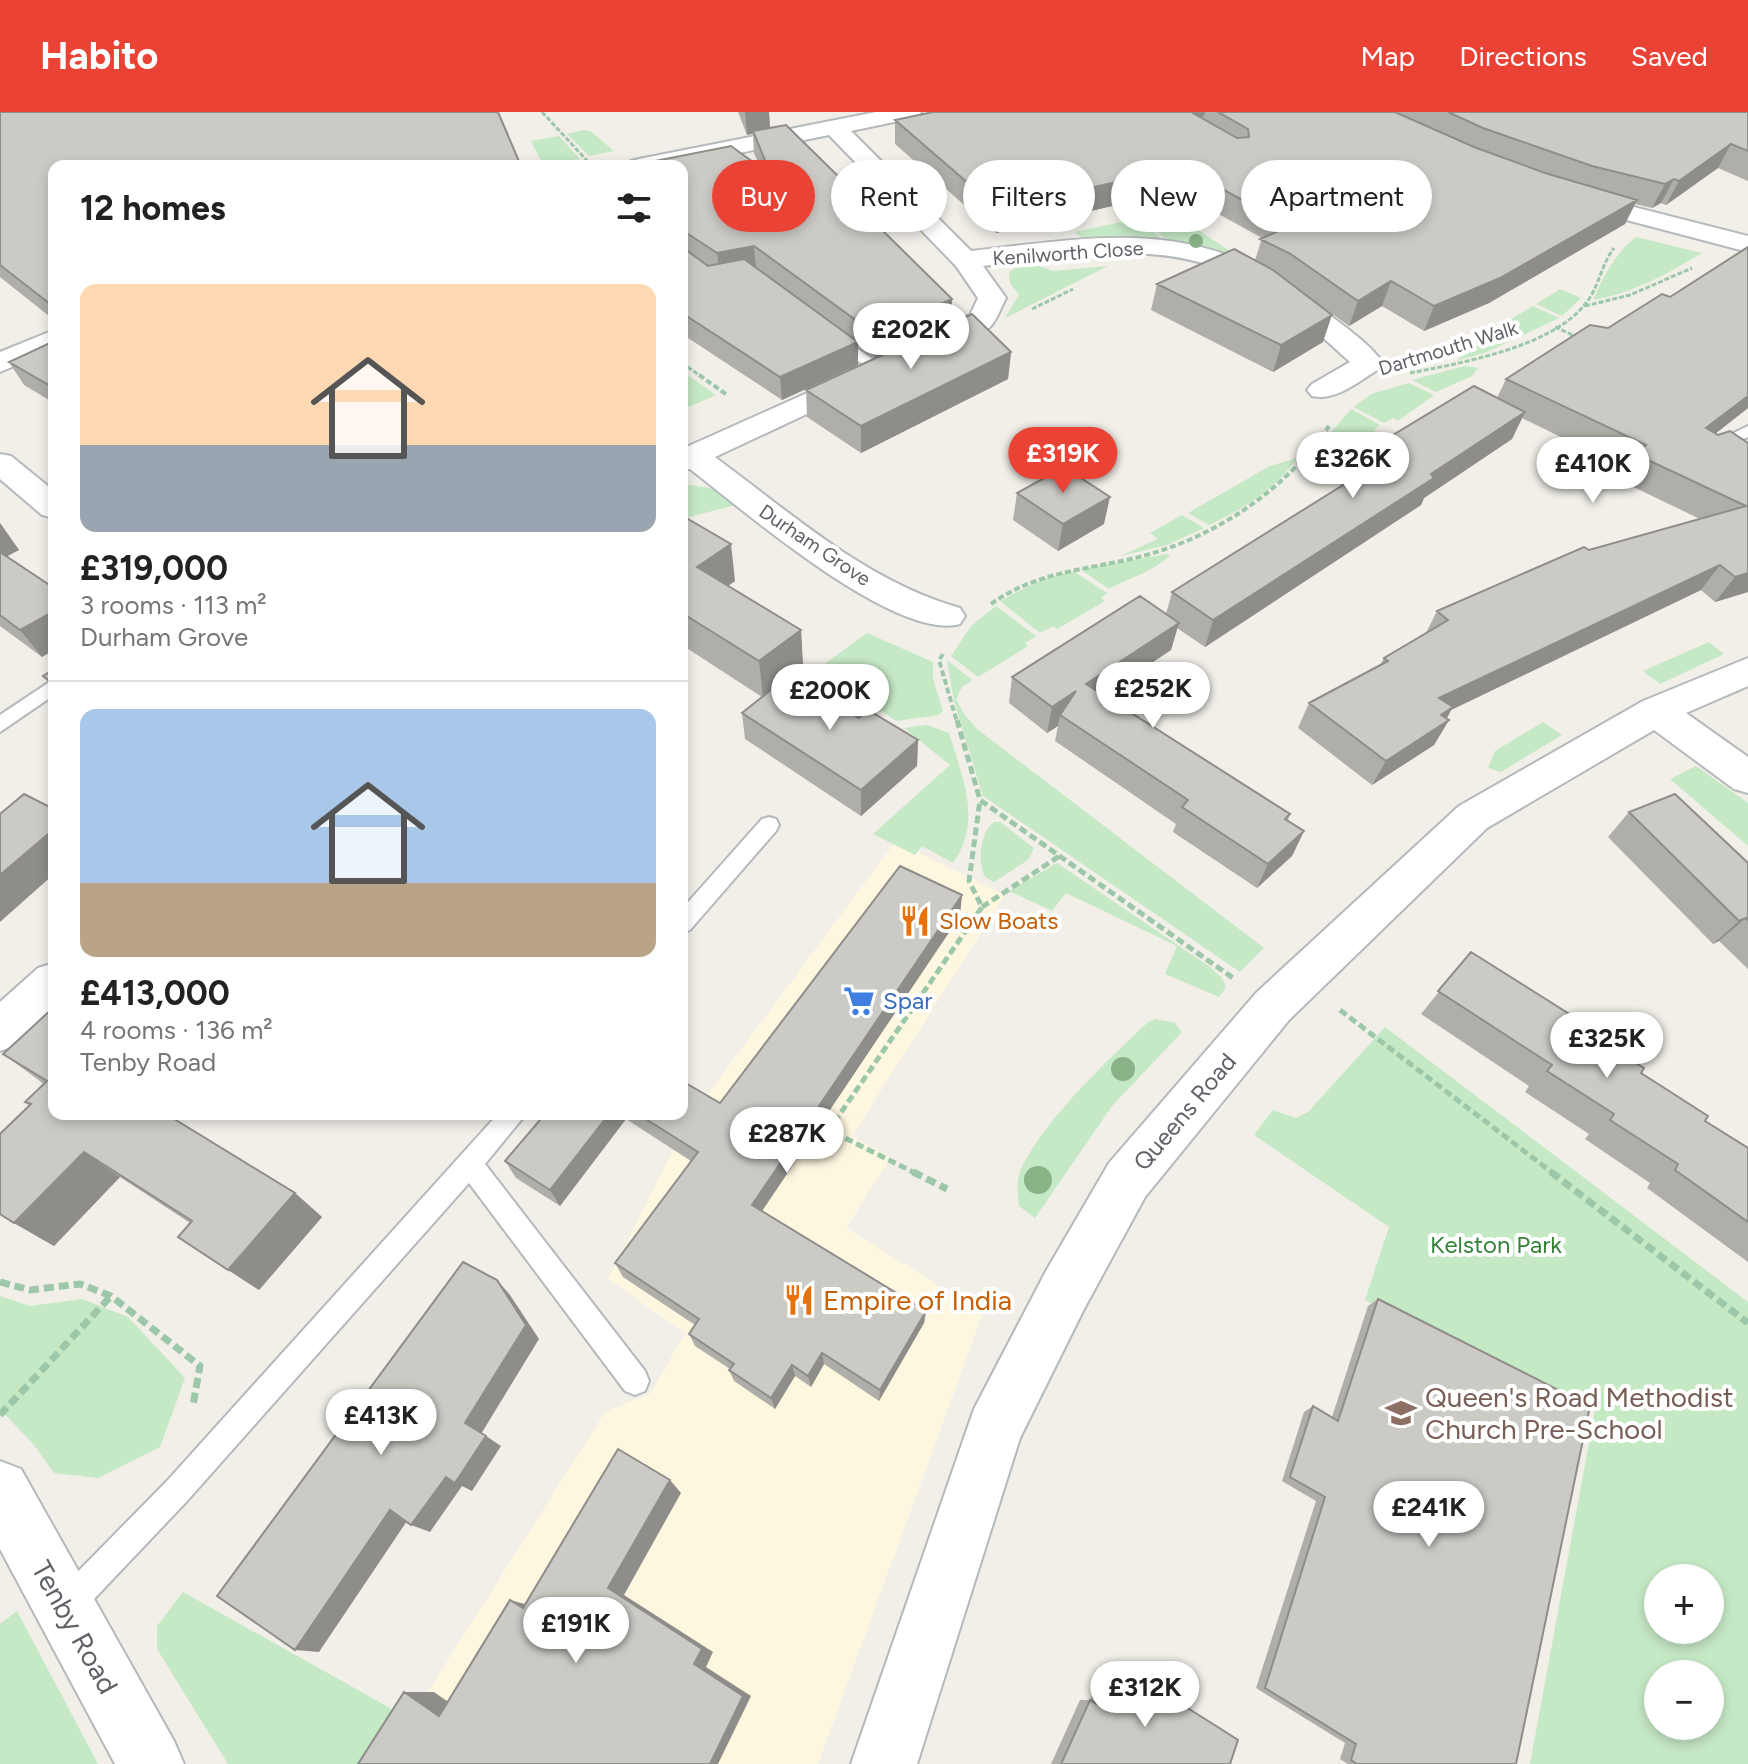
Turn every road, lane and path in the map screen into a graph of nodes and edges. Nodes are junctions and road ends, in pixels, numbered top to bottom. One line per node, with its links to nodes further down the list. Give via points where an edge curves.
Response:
1 (542, 112): 4 (path)
2 (905, 112): 3 (street)
3 (834, 127): 5 (street); 11 (street)
4 (586, 160)
5 (669, 160)
6 (1554, 193): 7 (street)
7 (1652, 221): 9 (street); 12 (path, Dartmouth Walk, via 1611,250)
8 (1152, 232): 10 (path)
9 (1743, 243): 12 (path, Dartmouth Walk, via 1667,281)
10 (1166, 249): 11 (street, Kenilworth Close, via 1085,248); 15 (path, via 988,331); 22 (street, Kenilworth Close, via 1245,270 1301,304 1369,363)
11 (965, 260): 15 (street, via 992,298 981,320)
12 (1584, 306): 13 (path, Dartmouth Walk)
13 (1554, 327): 16 (path); 21 (path, Dartmouth Walk, via 1464,362)
14 (828, 332): 20 (lane)
15 (953, 336): 20 (street)
16 (1582, 340)
17 (48, 341): 18 (street)
18 (0, 363)
19 (688, 367): 24 (path)
20 (879, 370): 24 (street)
21 (1398, 375)
22 (1322, 390)
23 (1331, 421): 30 (path, via 1294,471 1256,504 1182,542 1137,558 1050,572)
24 (766, 422): 27 (street)
25 (1748, 431): 26 (lane)
26 (1700, 453)
27 (688, 458): 31 (street, Durham Grove, via 846,571 930,614)
28 (0, 463): 29 (street)
29 (48, 503)
30 (982, 611)
31 (947, 633): 37 (path, via 939,660)
32 (1748, 671): 34 (street, Queens Road)
33 (48, 690): 35 (lane)
34 (1656, 711): 36 (street); 43 (street, Queens Road, via 1473,817)
35 (0, 725)
36 (1748, 778)
37 (980, 800): 39 (path); 40 (path, via 969,881)
38 (769, 825): 41 (lane)
39 (1061, 855): 40 (path); 43 (path)
40 (982, 907): 47 (path, via 829,1130)
41 (688, 917)
42 (48, 987): 44 (street)
43 (1287, 993): 50 (path); 57 (street, Queens Road, via 1127,1180 1051,1317 994,1429)
44 (0, 1031)
45 (509, 1120): 46 (lane)
46 (470, 1164): 51 (lane); 54 (lane)
47 (947, 1189)
48 (0, 1282): 49 (path, via 30,1290 80,1284)
49 (111, 1296): 52 (path); 54 (path, via 200,1366)
50 (1748, 1323)
51 (635, 1381)
52 (0, 1415)
53 (0, 1490): 55 (street, Tenby Road)
54 (177, 1491): 55 (lane)
55 (64, 1607): 56 (street, Tenby Road)
56 (151, 1764)
57 (884, 1764)

